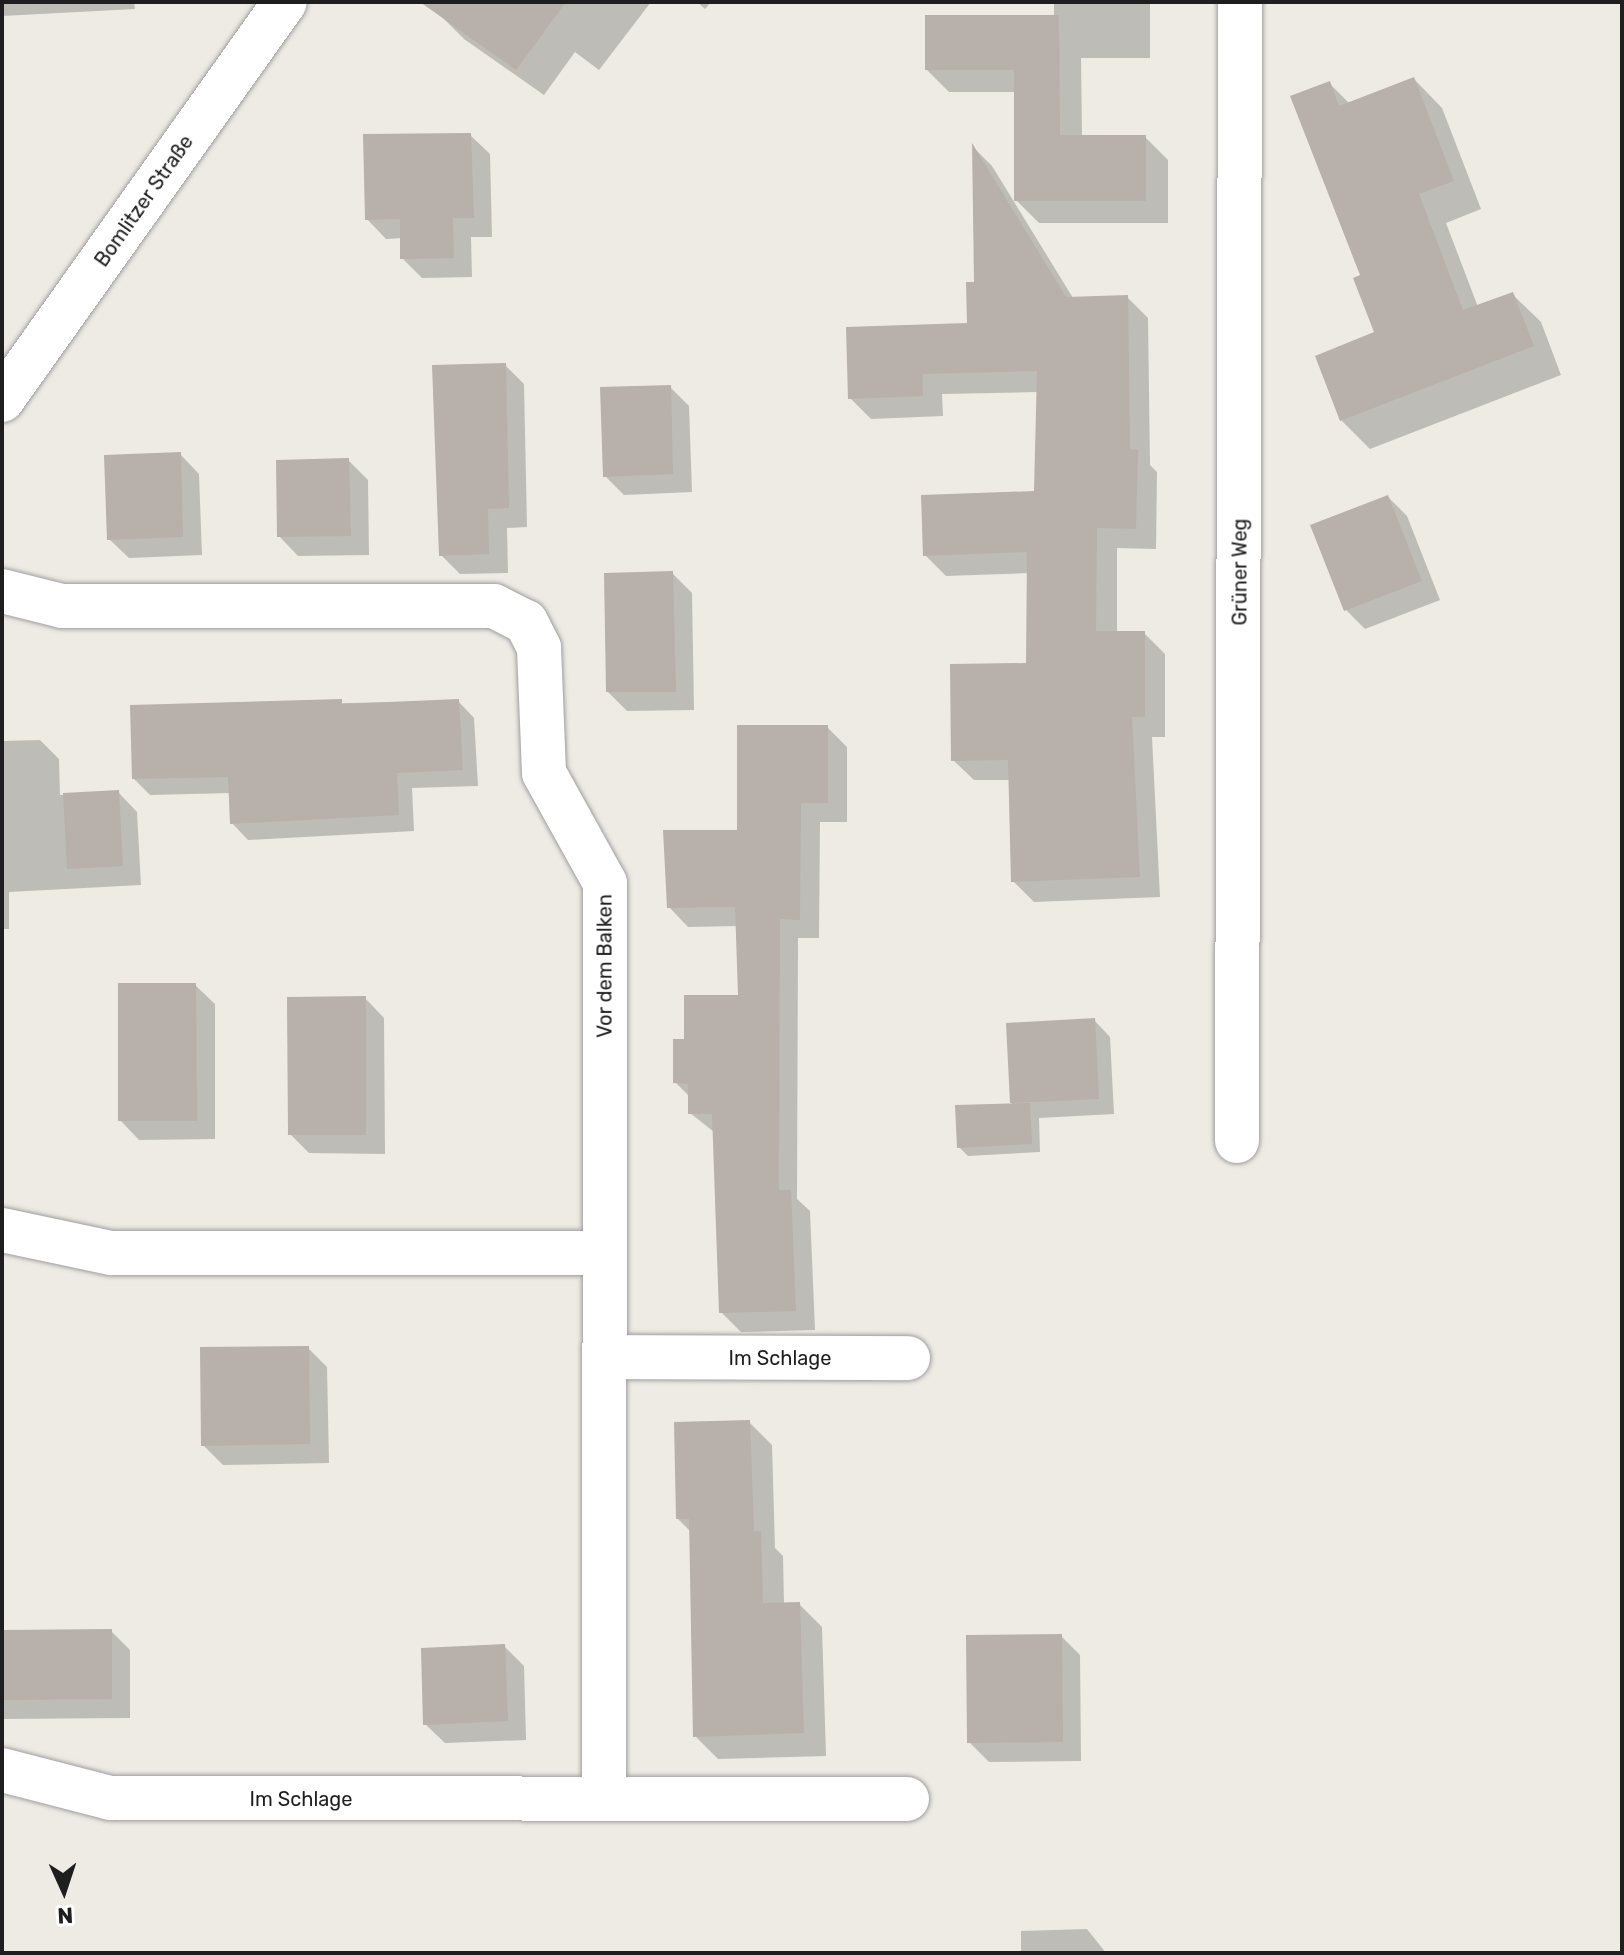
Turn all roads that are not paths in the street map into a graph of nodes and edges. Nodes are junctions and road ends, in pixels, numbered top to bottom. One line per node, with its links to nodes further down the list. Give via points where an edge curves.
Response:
1 (285, 2): 3 (street, Bomlitzer Straße)
2 (1240, 2): 5 (street, Grüner Weg)
3 (2, 400)
4 (2, 591): 7 (street, Vor dem Balken, via 62,606 494,606 526,622 539,648 544,773 605,883)
5 (1237, 1141)
6 (2, 1230): 7 (street, via 111,1253)
7 (605, 1253): 8 (street)
8 (604, 1357): 9 (street, Im Schlage); 11 (street)
9 (908, 1358)
10 (2, 1770): 11 (street, Im Schlage, via 110,1798)
11 (604, 1799): 12 (street, Im Schlage)
12 (907, 1799)

